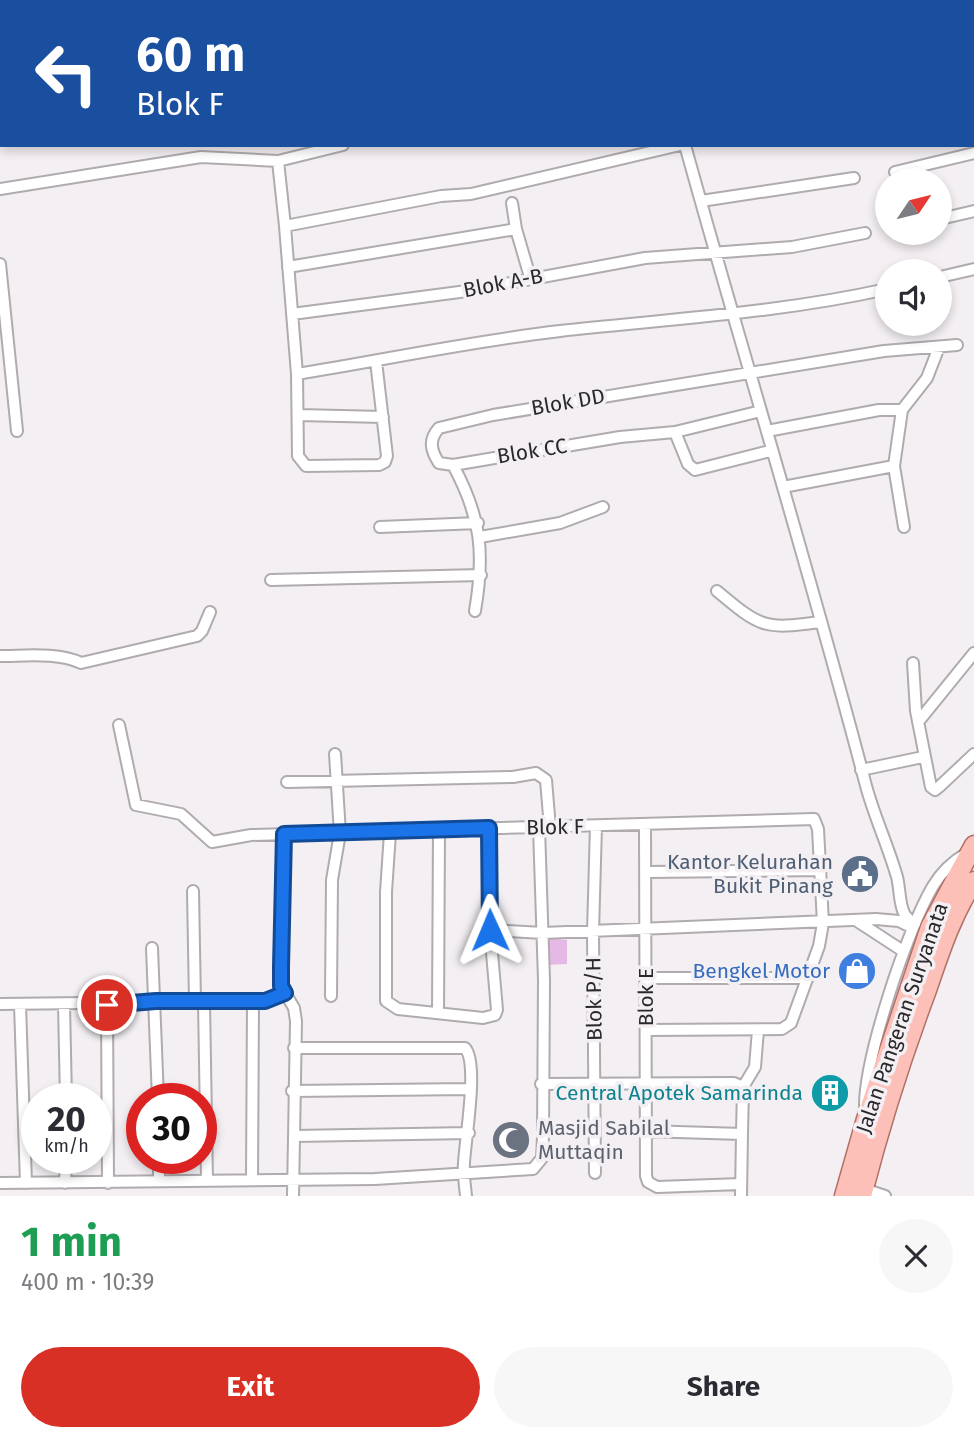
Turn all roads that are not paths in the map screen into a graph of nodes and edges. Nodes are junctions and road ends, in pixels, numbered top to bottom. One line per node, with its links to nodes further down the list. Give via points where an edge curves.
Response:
1 (335, 147): 5 (street)
2 (674, 147): 13 (street, via 471,194)
3 (684, 147): 9 (street)
4 (974, 153): 6 (street)
5 (278, 161): 8 (street, via 201,157); 13 (street)
6 (912, 168)
7 (854, 178): 9 (street)
8 (0, 189)
9 (701, 201): 16 (street)
10 (512, 203): 14 (street)
11 (974, 211): 12 (street)
12 (952, 216)
13 (285, 226): 18 (street)
14 (516, 229): 18 (street); 21 (street)
15 (865, 233): 16 (street, Blok A-B, via 792,247)
16 (714, 253): 21 (street, Blok A-B, via 645,258); 24 (street)
17 (0, 264): 35 (street)
18 (288, 267): 23 (street)
19 (974, 270): 20 (street)
20 (952, 275)
21 (530, 277): 23 (street, Blok A-B, via 467,291)
22 (875, 291): 24 (street)
23 (292, 314): 29 (street)
24 (734, 315): 27 (street, via 560,331); 28 (street)
25 (957, 345): 26 (street)
26 (939, 347): 28 (street); 30 (street, via 927,378)
27 (376, 361): 29 (street); 33 (street)
28 (752, 372): 31 (street); 38 (street, Blok DD, via 439,428 433,433 432,453 439,463)
29 (297, 374): 32 (street)
30 (902, 410): 34 (street, via 879,410); 39 (street)
31 (761, 411): 34 (street); 36 (street, Blok CC)
32 (299, 415): 33 (street); 33 (street, via 298,456 306,466 385,462)
33 (383, 417)
34 (767, 431): 37 (street)
35 (17, 432)
36 (675, 432): 37 (street, via 695,470); 38 (street, Blok CC)
37 (771, 451): 40 (street)
38 (453, 465): 42 (street)
39 (894, 466): 40 (street); 44 (street)
40 (783, 486): 51 (street)
41 (603, 507): 45 (street, via 560,523)
42 (478, 523): 43 (street); 45 (street)
43 (380, 527)
44 (904, 527)
45 (480, 537): 46 (street)
46 (481, 575): 47 (street); 49 (street)
47 (271, 580)
48 (717, 591): 51 (street, via 747,616 777,628)
49 (475, 611)
50 (210, 612): 53 (street, via 197,636 81,663)
51 (819, 622): 60 (street)
52 (974, 653): 55 (street)
53 (0, 656)
54 (913, 663): 55 (street)
55 (918, 722): 59 (street)
56 (119, 725): 70 (street, Blok F, via 138,807 181,814 212,842)
57 (335, 754): 62 (street)
58 (974, 754): 59 (street, via 935,790)
59 (922, 757): 60 (street)
60 (862, 770): 78 (street, via 898,879 903,911)
61 (288, 782): 62 (street)
62 (337, 782): 66 (street, via 541,774 546,780); 68 (street)
63 (596, 826): 64 (street, Blok F); 66 (street, Blok F); 81 (street, Blok P/H)
64 (645, 826): 72 (street, Blok F, via 810,817 818,829); 73 (street, Blok E)
65 (489, 828): 66 (street, Blok F); 67 (street, Blok F); 80 (street)
66 (545, 828): 82 (street)
67 (439, 830): 69 (street, Blok F); 96 (street)
68 (340, 833): 69 (street, Blok F); 70 (street, Blok F); 88 (street, via 332,880)
69 (390, 833): 96 (street, via 386,1001 398,1009)
70 (284, 834): 87 (street, via 281,986)
71 (972, 848): 78 (street, via 947,867); 108 (main road, Jalan Pangeran Suryanata, via 930,926)
72 (821, 870): 73 (street); 77 (street)
73 (647, 872): 79 (street, Blok E)
74 (974, 881): 108 (main road, Jalan Pangeran Suryanata, via 950,924)
75 (193, 891): 90 (street)
76 (857, 921): 77 (street); 78 (street, via 890,919); 84 (street)
77 (823, 923): 79 (street); 86 (street)
78 (914, 926): 84 (street)
79 (646, 929): 81 (street); 85 (street, Blok E)
80 (490, 930): 82 (street); 96 (street, via 497,1010 490,1018)
81 (593, 932): 82 (street); 103 (street, Blok P/H)
82 (543, 933): 104 (street)
83 (152, 948): 89 (street)
84 (904, 951): 108 (street, via 866,1086)
85 (646, 978): 86 (street); 97 (street, Blok E)
86 (808, 978): 98 (street, via 788,1027)
87 (285, 993): 91 (street); 99 (street, via 294,1008)
88 (331, 996)
89 (156, 1001): 90 (street); 95 (street); 102 (street)
90 (200, 1002): 91 (street); 120 (street)
91 (253, 1002): 118 (street)
92 (0, 1004): 93 (street)
93 (20, 1004): 94 (street); 123 (street)
94 (64, 1005): 95 (street); 101 (street)
95 (107, 1005): 121 (street)
96 (438, 1013)
97 (646, 1030): 98 (street); 100 (street, Blok E)
98 (758, 1030): 105 (street, via 755,1067)
99 (294, 1048): 106 (street, via 459,1047 468,1051 472,1064); 107 (street)
100 (645, 1081): 103 (street); 105 (street); 109 (street, Blok E)
101 (66, 1083)
102 (158, 1083)
103 (595, 1083): 104 (street); 114 (street, Blok P/H)
104 (541, 1084): 113 (street, via 539,1165 522,1172)
105 (743, 1087): 111 (street)
106 (469, 1089): 107 (street); 110 (street)
107 (292, 1091): 112 (street)
108 (874, 1121): 126 (main road, Jalan Pangeran Suryanata); 130 (main road, Jalan Pangeran Suryanata)
109 (645, 1131): 111 (street); 125 (street, Blok E, via 648,1182 657,1187)
110 (469, 1133): 112 (street); 113 (street)
111 (742, 1133): 125 (street)
112 (294, 1136): 119 (street)
113 (464, 1172): 119 (street); 128 (street)
114 (595, 1173)
115 (65, 1174): 124 (street)
116 (159, 1174): 117 (street)
117 (159, 1180): 120 (street); 121 (street)
118 (252, 1180): 119 (street); 120 (street)
119 (293, 1180): 127 (street)
120 (207, 1181)
121 (108, 1182): 124 (street)
122 (0, 1183): 123 (street)
123 (26, 1183): 124 (street)
124 (65, 1183)
125 (741, 1184): 129 (street)
126 (863, 1193): 131 (street)
127 (293, 1196)
128 (466, 1196)
129 (741, 1196)
130 (844, 1196)
131 (885, 1196)

